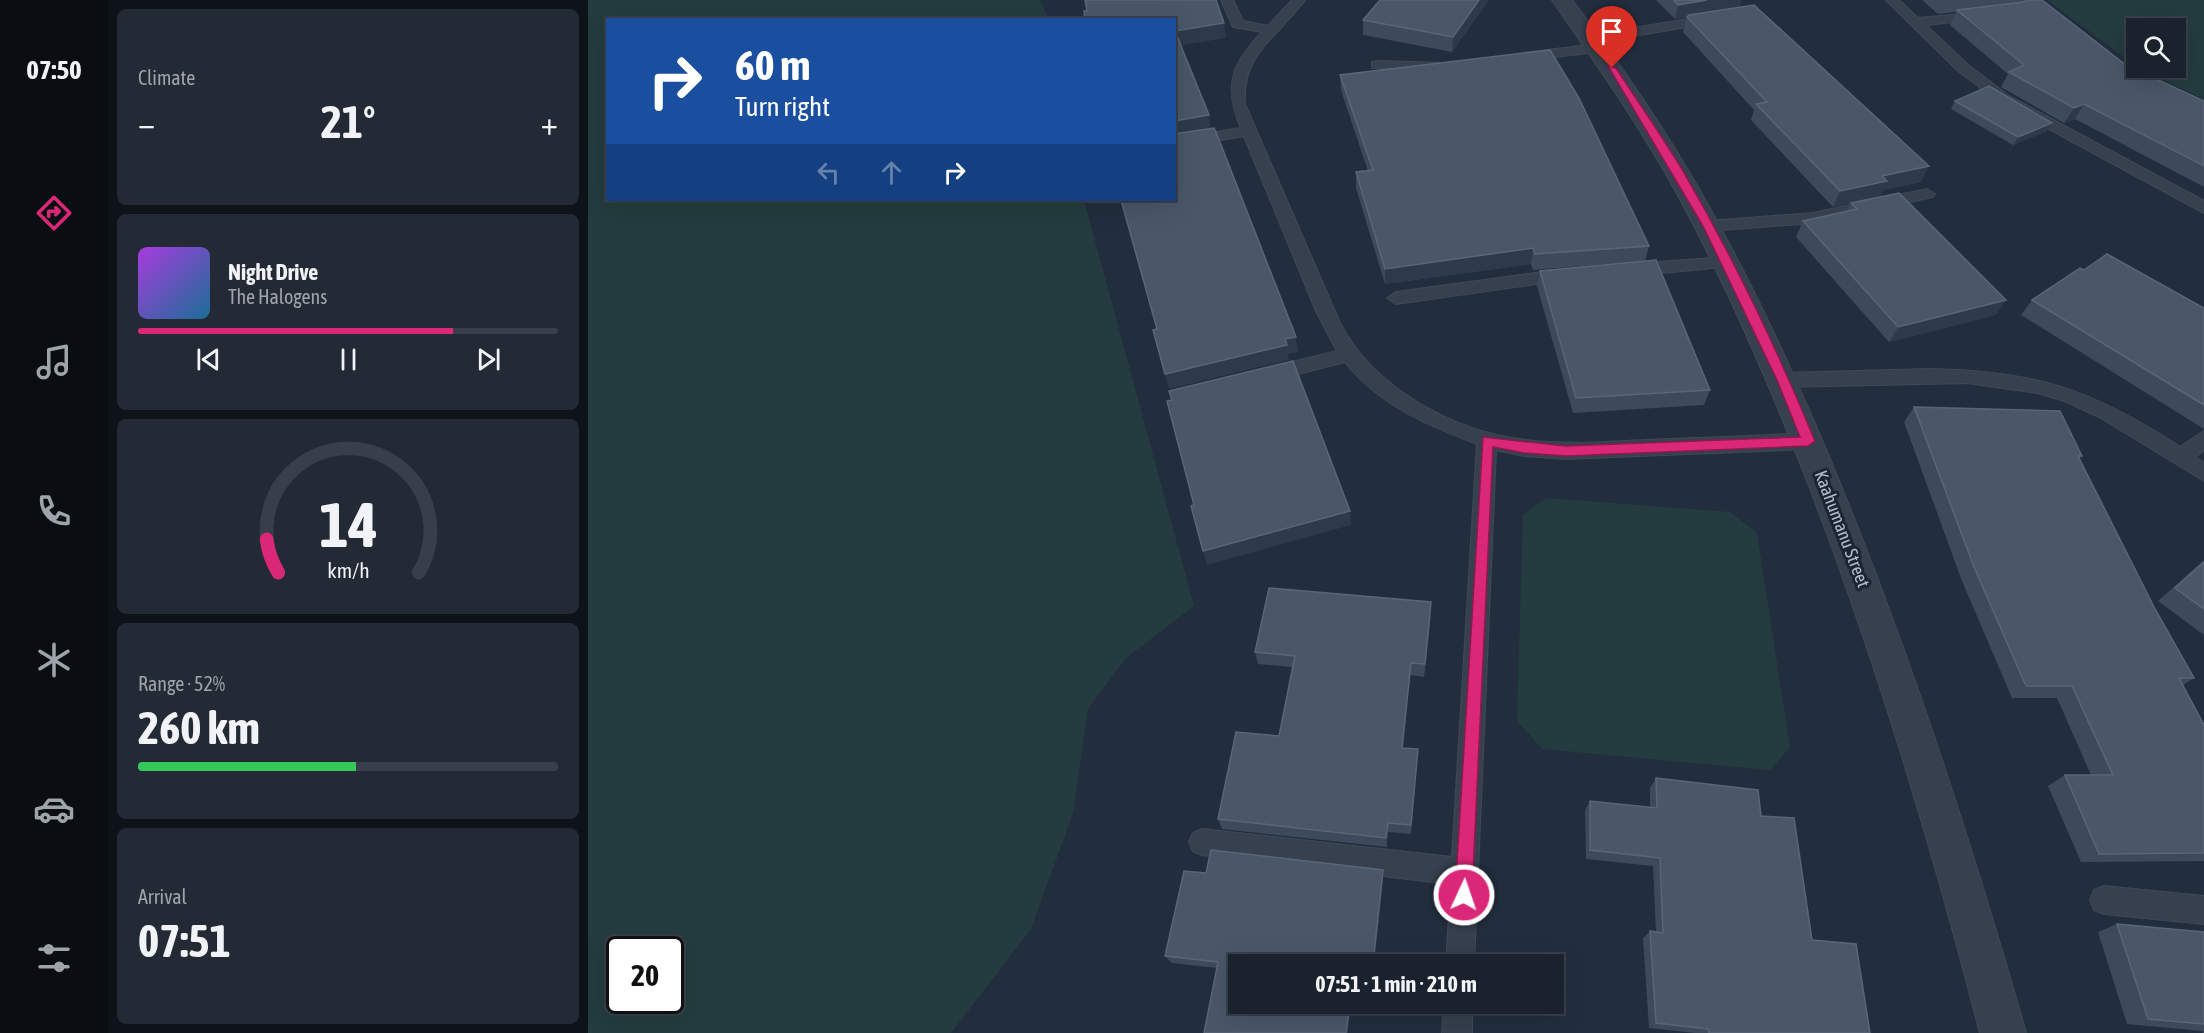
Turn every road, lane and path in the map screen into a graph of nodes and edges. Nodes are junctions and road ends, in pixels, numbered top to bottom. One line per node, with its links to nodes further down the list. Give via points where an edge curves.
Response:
1 (1227, 0): 8 (lane, via 1238,24)
2 (1299, 0): 8 (lane)
3 (1562, 0): 9 (street, Kaahumanu Street)
4 (1892, 0): 7 (lane)
5 (1994, 13): 7 (lane)
6 (1727, 17): 9 (lane)
7 (1916, 22): 16 (lane, via 1962,67 2004,99)
8 (1271, 30): 13 (lane, via 1244,62 1236,79 1238,104)
9 (1595, 43): 10 (lane); 17 (street, Kaahumanu Street)
10 (1504, 60)
11 (1377, 64): 12 (lane)
12 (1457, 66)
13 (1249, 131): 14 (lane); 22 (lane)
14 (1176, 144)
15 (1927, 194): 17 (lane, via 1813,218)
16 (2204, 207)
17 (1709, 226): 18 (street, Kaahumanu Street)
18 (1727, 262): 19 (lane); 24 (street, Kaahumanu Street)
19 (1612, 271)
20 (1578, 274): 21 (lane)
21 (1396, 298)
22 (1348, 355): 23 (lane); 26 (lane, via 1390,393 1415,409)
23 (1250, 379)
24 (1783, 380): 27 (street, Kaahumanu Street); 28 (lane, via 1978,376 2011,380 2084,402)
25 (2204, 439): 28 (lane)
26 (1487, 440): 27 (lane, via 1566,451); 31 (lane)
27 (1808, 441): 37 (street, Kaahumanu Street, via 1868,598 1932,787)
28 (2180, 458): 29 (lane)
29 (2204, 473)
30 (1202, 843): 31 (lane)
31 (1465, 872): 34 (lane)
32 (2104, 900): 33 (lane)
33 (2204, 910)
34 (1461, 954)
35 (1458, 1014): 36 (lane)
36 (1457, 1033)
37 (2003, 1033)

